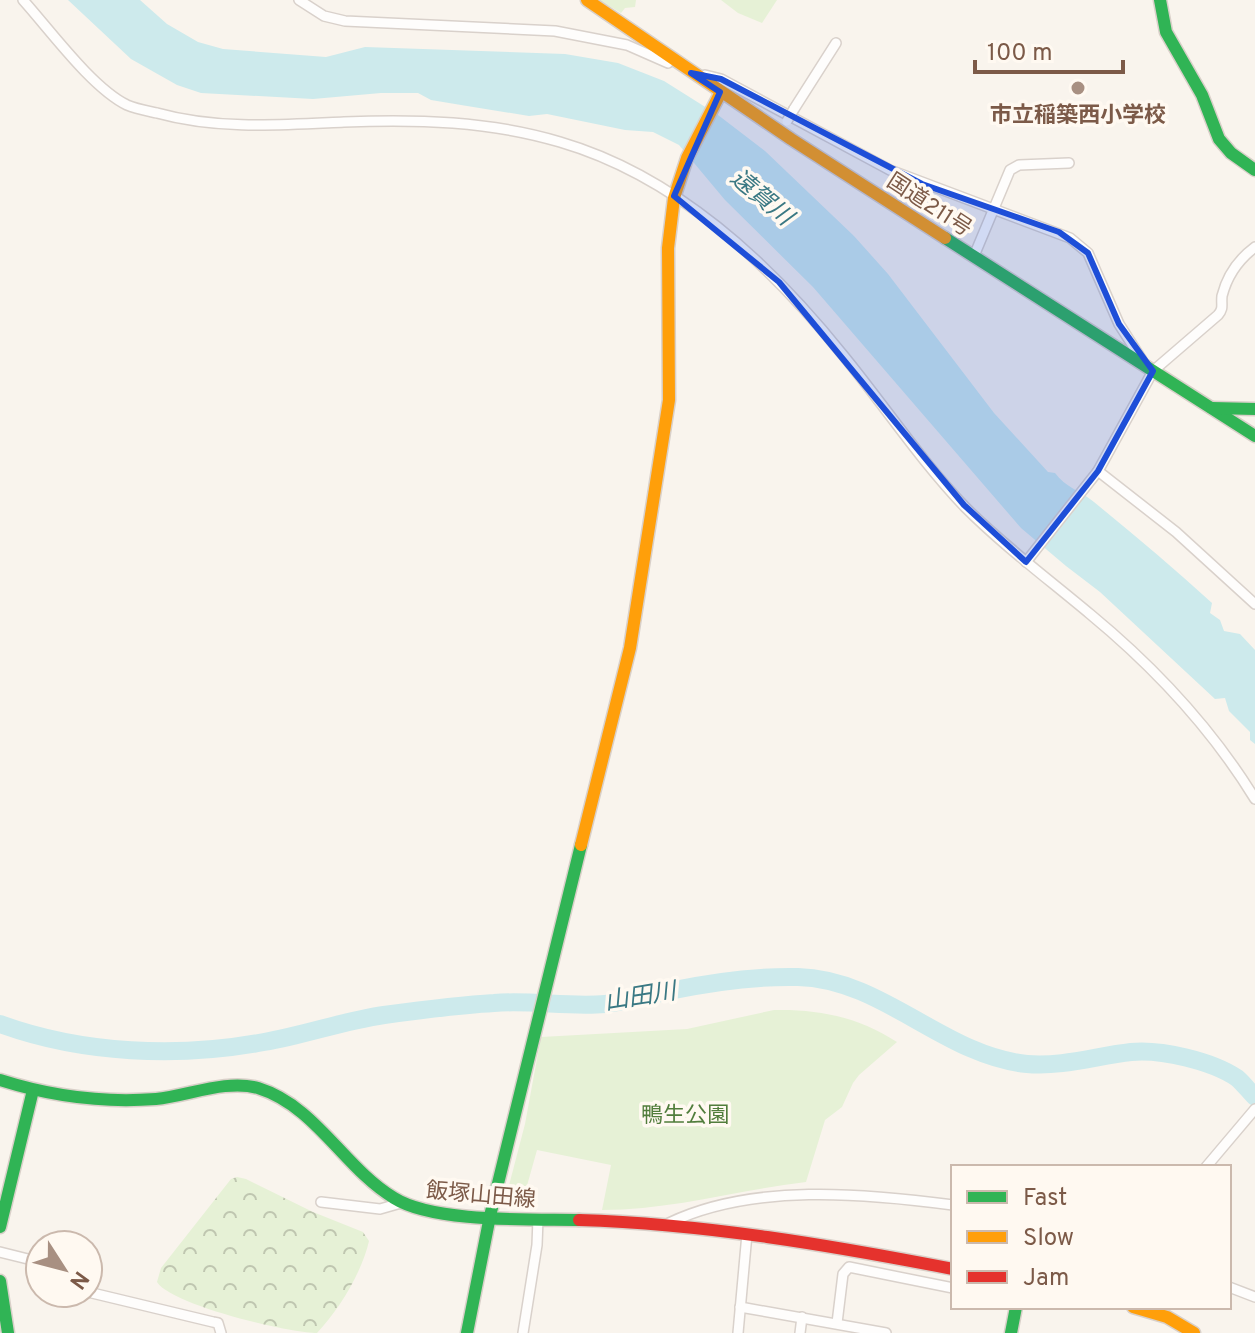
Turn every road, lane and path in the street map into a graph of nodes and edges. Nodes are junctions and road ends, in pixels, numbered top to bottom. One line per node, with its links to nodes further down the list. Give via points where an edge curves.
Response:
1 (23, 0): 11 (street, via 107,92 128,105 237,125 477,125 562,142)
2 (299, 0): 6 (street, via 324,16 345,21 555,31 597,38)
3 (1160, 0): 10 (main road, via 1166,32 1202,95 1219,139)
4 (590, 1): 6 (main road, 国道211号)
5 (836, 43): 8 (street, bridge)
6 (691, 73): 7 (main road, 国道211号); 12 (street, via 721,79 890,170)
7 (719, 96): 8 (main road, 国道211号); 11 (main road)
8 (784, 126): 14 (main road, 国道211号)
9 (1069, 163): 12 (street, via 1010,170)
10 (1255, 170)
11 (674, 196): 20 (street, via 779,282 964,505); 30 (main road, via 669,400 630,648)
12 (994, 209): 14 (street); 15 (street, via 1059,232 1088,253 1119,324)
13 (1255, 247): 15 (street, via 1229,278 1218,315)
14 (974, 256): 15 (main road, 国道211号)
15 (1149, 368): 16 (main road, 国道211号); 19 (street)
16 (1212, 408): 17 (main road); 18 (main road, 国道211号)
17 (1255, 409)
18 (1255, 436)
19 (1096, 473): 20 (street); 21 (street, via 1176,532)
20 (1027, 560): 22 (street, via 1173,692 1234,764)
21 (1255, 604)
22 (1255, 799)
23 (0, 1080): 24 (main road, 飯塚山田線)
24 (33, 1090): 28 (main road, 飯塚山田線, via 156,1099 253,1087 272,1093 296,1111); 33 (main road)
25 (1255, 1109): 26 (street)
26 (1208, 1165)
27 (321, 1202): 28 (street, via 380,1209)
28 (401, 1203): 30 (main road, 飯塚山田線, via 441,1213)
29 (951, 1205): 32 (street, via 881,1195 787,1196 707,1208)
30 (490, 1216): 31 (main road, 飯塚山田線); 51 (main road)
31 (538, 1219): 32 (main road, 飯塚山田線); 52 (street)
32 (666, 1224): 34 (main road, 飯塚山田線)
33 (0, 1227)
34 (747, 1234): 37 (main road, 飯塚山田線); 43 (street)
35 (0, 1252): 36 (street)
36 (24, 1258)
37 (951, 1269)
38 (0, 1281): 49 (main road)
39 (951, 1288): 47 (street, via 849,1267 843,1274)
40 (1231, 1288): 42 (street)
41 (104, 1296): 50 (street, via 218,1323)
42 (1255, 1297)
43 (740, 1307): 46 (street); 53 (street)
44 (1016, 1309): 56 (main road)
45 (1140, 1309): 57 (main road)
46 (802, 1317): 47 (street); 54 (street)
47 (837, 1323): 48 (street)
48 (854, 1330): 55 (street)
49 (8, 1333)
50 (221, 1333)
51 (467, 1333)
52 (523, 1333)
53 (738, 1333)
54 (800, 1333)
55 (886, 1333)
56 (1011, 1333)
57 (1194, 1333)

